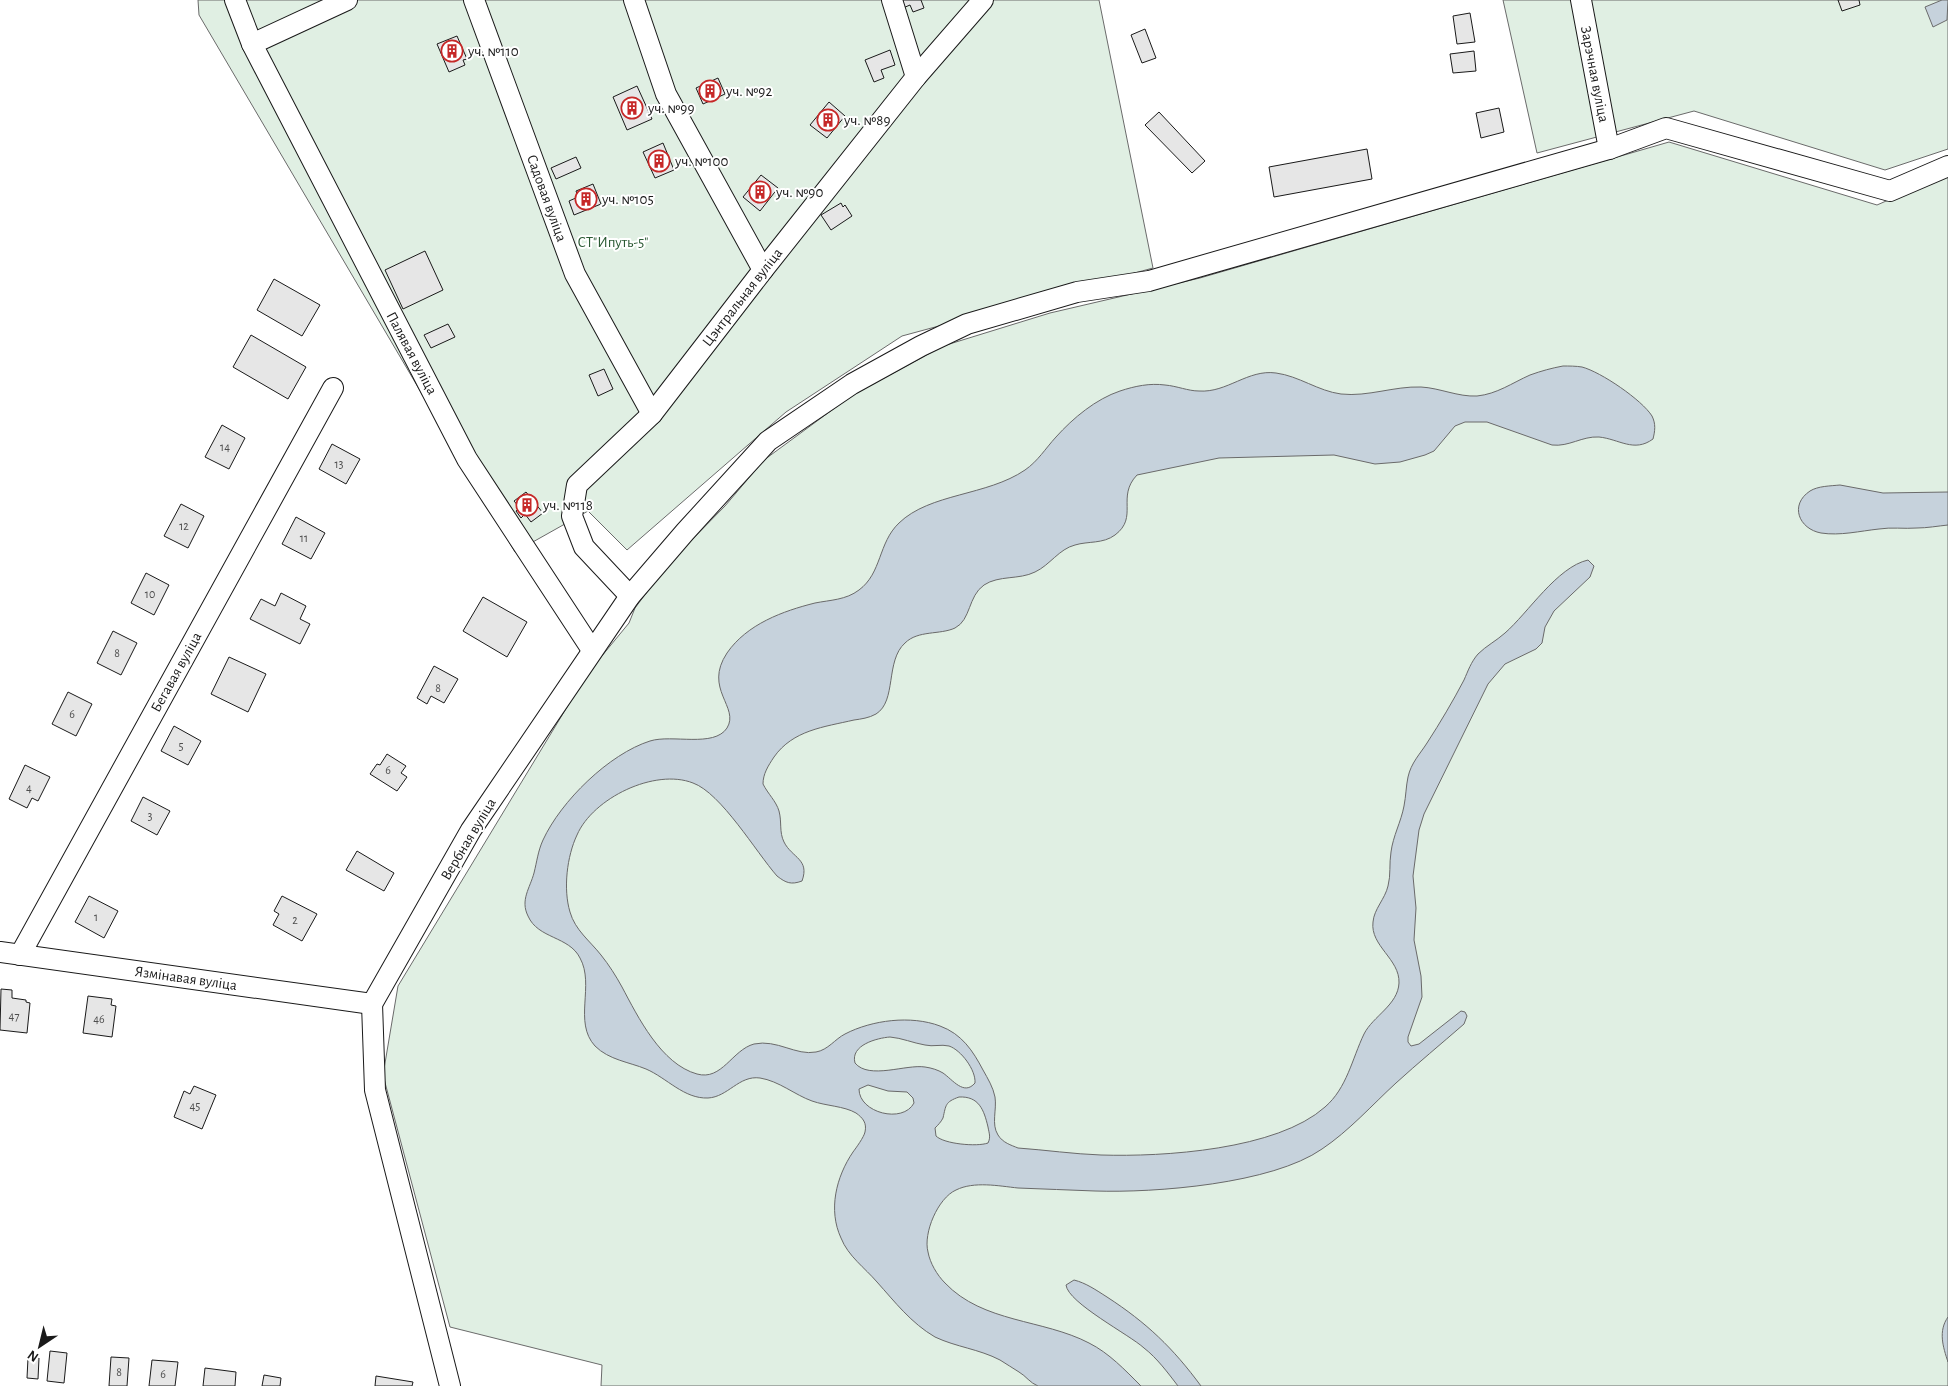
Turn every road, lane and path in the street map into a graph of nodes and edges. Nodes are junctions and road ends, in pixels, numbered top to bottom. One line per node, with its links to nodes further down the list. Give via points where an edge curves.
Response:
1 (235, 0): 8 (street, Палявая вуліца)
2 (347, 0): 8 (street)
3 (474, 0): 14 (street, Садовая вуліца, via 575,274)
4 (634, 0): 12 (street, via 666,94)
5 (892, 0): 9 (street)
6 (983, 0): 9 (street, Цэнтральная вуліца)
7 (1580, 0): 10 (street, Зарэчная вуліца)
8 (252, 44): 16 (street, Палявая вуліца, via 468,458)
9 (916, 77): 12 (street, Цэнтральная вуліца)
10 (1609, 149): 11 (street, Вербная вуліца, via 1666,128 1890,191); 15 (street, Вербная вуліца, via 1149,281 1077,292 967,324 852,384 768,441)
11 (1948, 166)
12 (763, 270): 14 (street, Цэнтральная вуліца)
13 (333, 388): 17 (street, Бегавая вуліца)
14 (652, 414): 15 (street, Цэнтральная вуліца, via 577,485 572,516 584,547)
15 (630, 596): 16 (street, Вербная вуліца)
16 (592, 650): 18 (street, Вербная вуліца, via 471,830)
17 (10, 954): 18 (street, Язмінавая вуліца)
18 (372, 1004): 19 (street, via 375,1090)
19 (450, 1386)

